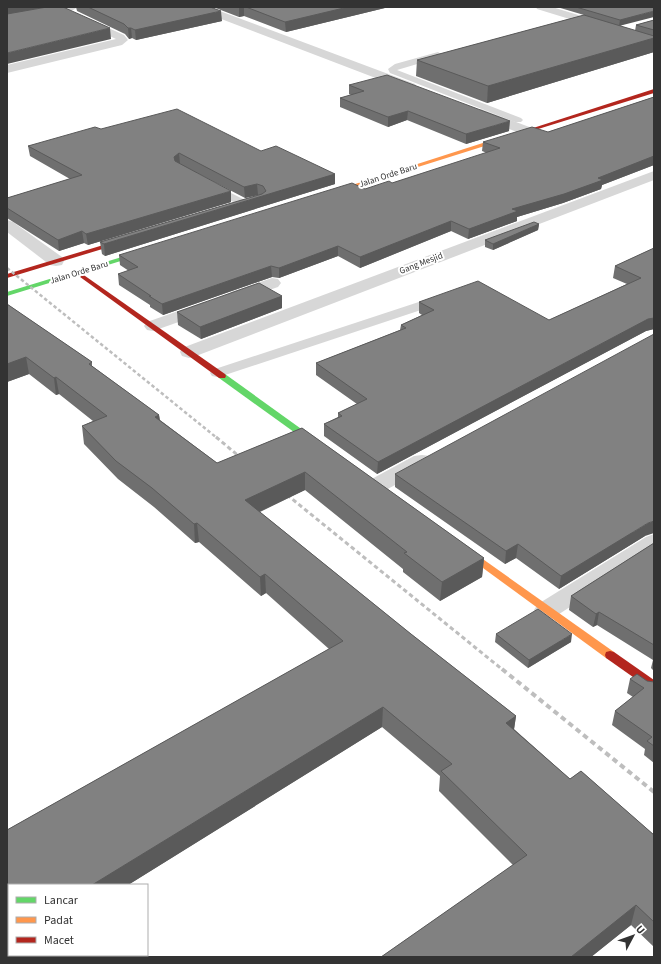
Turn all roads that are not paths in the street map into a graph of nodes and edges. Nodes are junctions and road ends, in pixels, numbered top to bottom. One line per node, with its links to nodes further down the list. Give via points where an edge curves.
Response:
1 (199, 7): 15 (street)
2 (541, 7): 7 (street)
3 (67, 8): 4 (street); 12 (street, via 122,40)
4 (7, 20)
5 (564, 24): 9 (lane, via 581,26)
6 (640, 25): 7 (street)
7 (619, 31): 8 (street)
8 (654, 42)
9 (654, 49)
10 (443, 54): 15 (lane, via 392,69)
11 (7, 57): 12 (street)
12 (22, 65): 13 (street)
13 (7, 69)
14 (654, 91): 17 (main road, Jalan Orde Baru)
15 (517, 120): 16 (main road); 17 (street)
16 (492, 128)
17 (527, 131): 20 (main road, Jalan Orde Baru)
18 (654, 174): 33 (street, Gang Mesjid)
19 (206, 182): 21 (lane)
20 (322, 196)
21 (249, 203): 22 (main road)
22 (230, 209)
23 (7, 225): 26 (street)
24 (139, 236): 26 (main road, Jalan Orde Baru)
25 (154, 249): 27 (main road, Jalan Orde Baru)
26 (56, 261): 28 (main road, Jalan Orde Baru)
27 (78, 273): 30 (main road, Jalan Orde Baru); 32 (main road)
28 (7, 276)
29 (272, 283): 32 (street)
30 (7, 294)
31 (452, 295): 34 (lane)
32 (153, 326): 33 (main road)
33 (189, 352): 34 (main road)
34 (217, 372): 36 (main road)
35 (438, 452): 37 (street)
36 (331, 454)
37 (376, 486)
38 (452, 541): 40 (main road)
39 (654, 542): 40 (street)
40 (547, 610): 41 (main road)
41 (654, 686)

